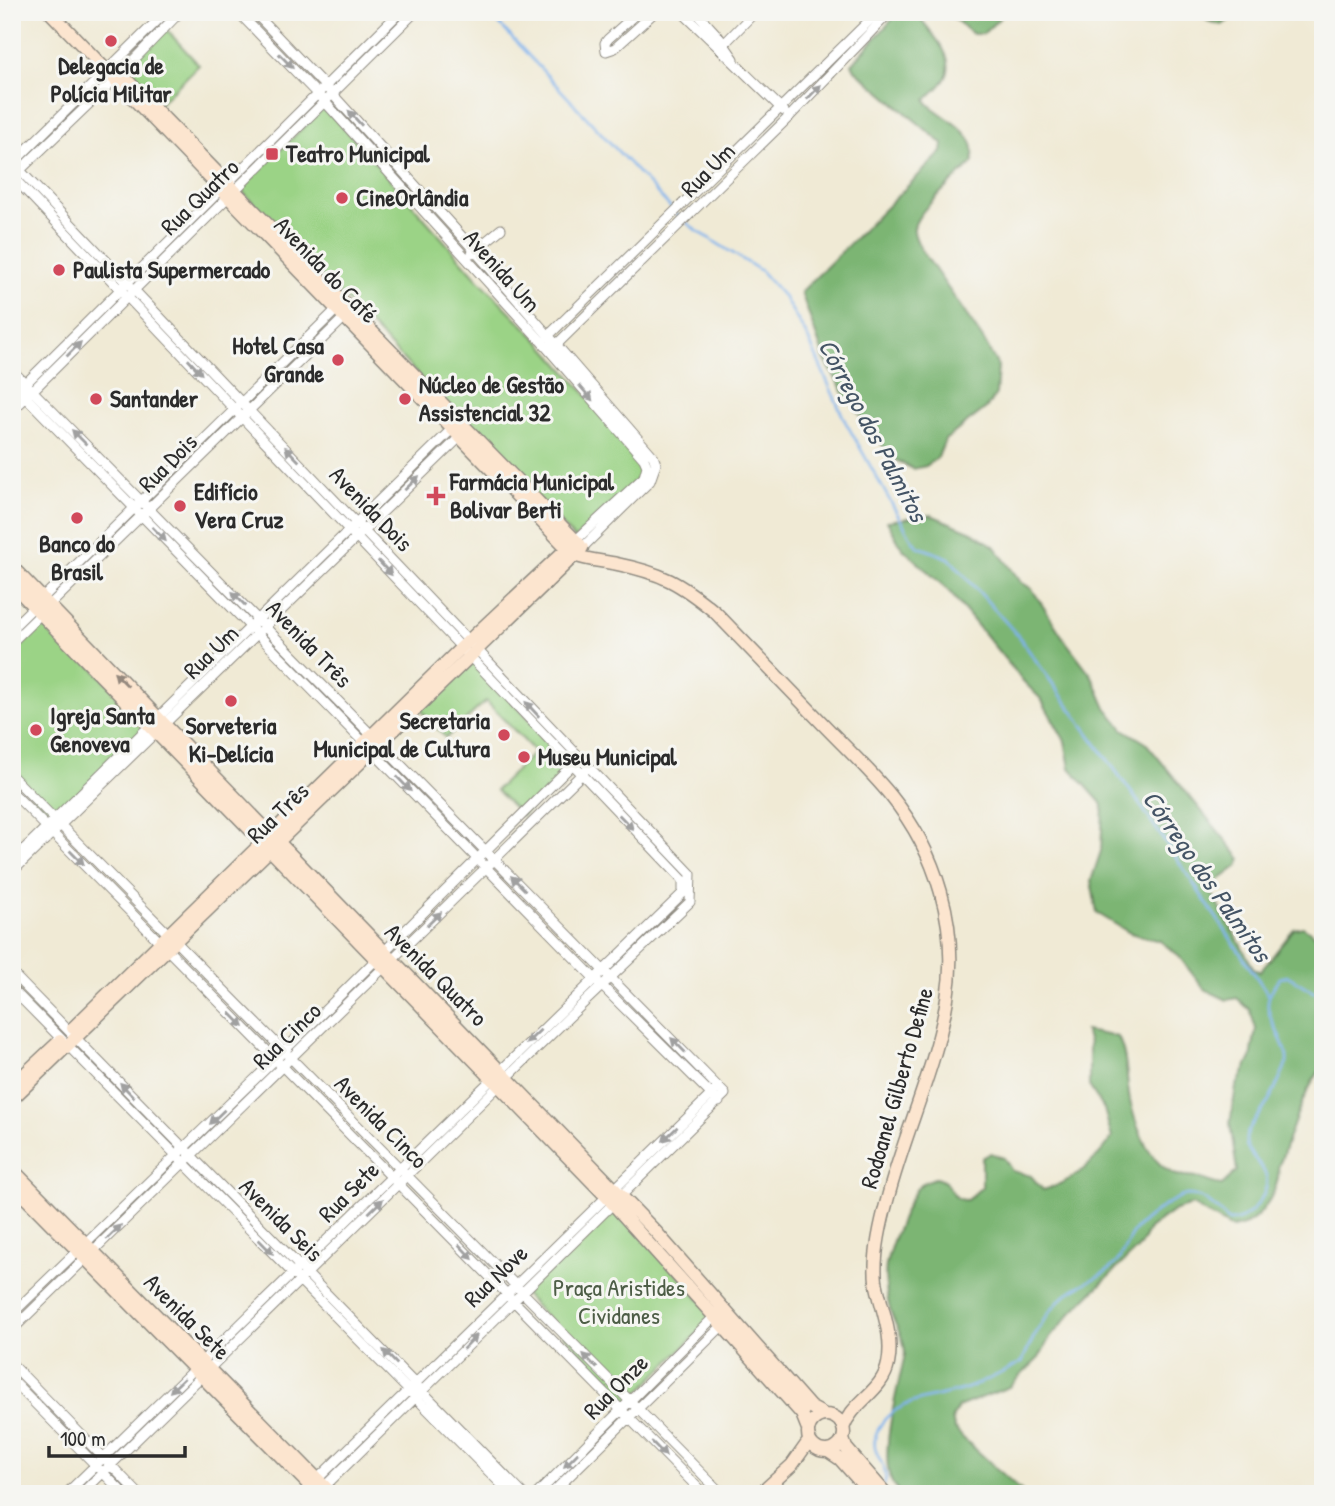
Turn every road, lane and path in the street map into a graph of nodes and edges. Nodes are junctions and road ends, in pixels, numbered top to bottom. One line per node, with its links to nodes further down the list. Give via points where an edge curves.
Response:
1 (50, 12): 19 (main road, Avenida do Café)
2 (61, 12): 19 (main road, Avenida do Café)
3 (166, 12): 19 (street)
4 (180, 12): 19 (street)
5 (238, 12): 17 (street, Avenida Um)
6 (254, 12): 16 (street, Avenida Um)
7 (400, 12): 20 (street, Rua Quatro)
8 (415, 12): 22 (street, Rua Quatro)
9 (638, 12): 10 (street, via 608,39 606,51 622,43)
10 (655, 12)
11 (682, 12): 18 (street)
12 (696, 12): 18 (street)
13 (755, 12): 18 (street)
14 (878, 12): 24 (street, Rua Um)
15 (890, 12): 25 (street, Rua Um, one-way to 15)
16 (271, 29): 17 (street); 20 (street, Avenida Um)
17 (263, 38): 21 (street, Avenida Um, one-way to 21)
18 (722, 46): 24 (street)
19 (113, 73): 26 (street); 27 (main road, Avenida do Café)
20 (326, 86): 21 (street, Rua Quatro); 22 (street, Avenida Um)
21 (317, 94): 23 (street, Avenida Um); 27 (street, Rua Quatro)
22 (333, 94): 23 (street, Rua Quatro); 29 (street, Avenida Um, one-way to 22)
23 (325, 102): 27 (street, Rua Quatro); 30 (street, Avenida Um)
24 (782, 108): 25 (street); 33 (street, Rua Um)
25 (790, 116): 35 (street, Rua Um)
26 (13, 170): 31 (street, Avenida Dois)
27 (227, 191): 31 (street, Rua Quatro); 32 (main road, Avenida do Café)
28 (501, 229): 29 (street)
29 (475, 251): 30 (street); 33 (street, Avenida Um)
30 (466, 259): 34 (street, Avenida Um)
31 (127, 289): 38 (street, Rua Quatro); 39 (street, Avenida Dois); 40 (street, Avenida Dois, one-way to 40)
32 (343, 311): 39 (street, Rua Dois); 41 (street, Rua Dois); 44 (main road, Avenida do Café)
33 (550, 334): 34 (street, Rua Um); 35 (street, Avenida Um)
34 (542, 342): 36 (street, Avenida Um)
35 (558, 344): 36 (street, Rua Um); 45 (street, Avenida Um, via 651,453)
36 (549, 351): 45 (street, Avenida Um, one-way to 45)
37 (12, 370): 38 (street, Avenida Três)
38 (21, 390): 42 (street, Rua Quatro); 46 (street, Avenida Três, one-way to 38); 47 (street, Avenida Três)
39 (242, 401): 40 (street, Rua Dois); 41 (street, Avenida Dois)
40 (234, 409): 43 (street, Avenida Dois); 46 (street, Rua Dois)
41 (249, 409): 43 (street, Rua Dois); 48 (street, Avenida Dois, one-way to 41)
42 (12, 411)
43 (241, 416): 46 (street, Rua Dois); 49 (street, Avenida Dois)
44 (459, 430): 48 (street, Rua Um); 50 (main road, Avenida do Café)
45 (651, 465): 50 (street, Rua Três, via 650,481)
46 (146, 504): 47 (street, Rua Dois); 54 (street, Avenida Três, one-way to 46)
47 (138, 512): 53 (street, Rua Dois); 56 (street, Avenida Três, one-way to 56)
48 (360, 525): 49 (street, Rua Um); 58 (street, Avenida Dois)
49 (351, 533): 54 (street, Rua Um); 58 (street, Avenida Dois, one-way to 58)
50 (575, 548): 58 (main road, Rua Três); 134 (main road, Rodoanel Gilberto Define, via 596,559 671,579 715,612 892,797 919,836 940,885 949,936 947,1000 887,1198 879,1239 876,1279 889,1336 889,1361 883,1378)
51 (12, 568): 53 (main road, Avenida Quatro)
52 (12, 584): 53 (main road, Avenida Quatro)
53 (42, 606): 55 (street, Rua Dois); 57 (street, Rua Dois); 59 (main road, Avenida Quatro)
54 (262, 623): 56 (street, Rua Um); 60 (street, Avenida Três)
55 (12, 628)
56 (254, 631): 59 (street, Rua Um); 60 (street, Avenida Três)
57 (12, 642)
58 (469, 649): 60 (main road, Rua Três); 61 (street, Avenida Dois)
59 (158, 725): 65 (street, Rua Um); 67 (main road, Avenida Quatro)
60 (372, 743): 67 (main road, Rua Três); 68 (street, Avenida Três); 69 (street, Avenida Três, one-way to 69)
61 (575, 762): 62 (street, Avenida Dois); 68 (street, Rua Cinco)
62 (585, 771): 70 (street, Rua Cinco); 74 (street, Avenida Dois)
63 (12, 776): 65 (street, Avenida Cinco)
64 (12, 792): 66 (street, Avenida Cinco)
65 (57, 822): 66 (street, Rua Um); 75 (street, Avenida Cinco)
66 (49, 830): 71 (street, Rua Um); 73 (street, Rua Um); 75 (street, Avenida Cinco, one-way to 75)
67 (271, 842): 75 (main road, Rua Três); 77 (main road, Avenida Quatro)
68 (487, 850): 69 (street, Rua Cinco); 70 (street, Avenida Três)
69 (478, 859): 72 (street, Avenida Três); 77 (street, Rua Cinco)
70 (495, 860): 72 (street, Rua Cinco); 78 (street, Avenida Três, one-way to 70)
71 (12, 861)
72 (487, 867): 77 (street, Rua Cinco, one-way to 72); 81 (street, Avenida Três)
73 (12, 872)
74 (687, 886): 76 (street, Rua Sete, via 690,902)
75 (168, 942): 90 (main road, Rua Três); 91 (street, Avenida Cinco); 92 (street, Avenida Cinco, one-way to 92)
76 (640, 942): 78 (street, Rua Sete); 80 (street, Rua Sete)
77 (385, 959): 84 (street, Rua Cinco); 85 (street, Rua Cinco); 93 (main road, Avenida Quatro)
78 (603, 970): 80 (street, Avenida Três); 81 (street, Rua Sete)
79 (12, 973): 90 (street, Avenida Seis)
80 (611, 977): 82 (street, Rua Sete); 95 (street, Avenida Três, one-way to 80)
81 (594, 978): 82 (street, Avenida Três); 86 (street, Rua Sete)
82 (602, 986): 87 (street, Rua Sete); 96 (street, Avenida Três)
83 (12, 989): 90 (street, Avenida Seis)
84 (342, 993): 85 (street); 88 (street, Rua Cinco)
85 (350, 1001): 89 (street, Rua Cinco)
86 (562, 1009): 87 (street); 93 (street, Rua Sete, one-way to 93)
87 (569, 1017): 93 (street, Rua Sete)
88 (317, 1019): 89 (street); 91 (street, Rua Cinco)
89 (324, 1027): 91 (street, Rua Cinco)
90 (69, 1038): 94 (main road, Rua Três); 98 (main road, Rua Três); 104 (street, Avenida Seis, one-way to 90); 105 (street, Avenida Seis)
91 (288, 1055): 92 (street, Rua Cinco); 109 (street, Avenida Cinco)
92 (279, 1063): 97 (street, Rua Cinco); 99 (street, Rua Cinco); 110 (street, Avenida Cinco)
93 (500, 1078): 100 (street, Rua Sete); 101 (street, Rua Sete); 112 (main road, Avenida Quatro)
94 (12, 1086)
95 (721, 1094): 96 (street, Rua Nove); 112 (street, Rua Nove)
96 (711, 1095): 112 (street, Rua Nove, one-way to 112)
97 (237, 1097): 99 (street); 104 (street, Rua Cinco, one-way to 104)
98 (12, 1099)
99 (244, 1105): 106 (street, Rua Cinco)
100 (461, 1109): 101 (street); 102 (street, Rua Sete)
101 (468, 1116): 103 (street, Rua Sete)
102 (433, 1136): 103 (street); 109 (street, Rua Sete)
103 (440, 1143): 109 (street, Rua Sete)
104 (184, 1149): 105 (street, Rua Cinco); 106 (street, Avenida Seis)
105 (176, 1155): 107 (street, Avenida Seis); 117 (street, Rua Cinco)
106 (192, 1156): 107 (street, Rua Cinco); 113 (street, Avenida Seis)
107 (184, 1164): 114 (street, Avenida Seis); 117 (street, Rua Cinco, one-way to 107)
108 (12, 1169): 117 (main road, Avenida Sete)
109 (404, 1172): 110 (street, Rua Sete); 115 (street, Avenida Cinco)
110 (395, 1180): 116 (street, Avenida Cinco); 118 (street, Rua Sete)
111 (12, 1184): 117 (main road, Avenida Sete)
112 (613, 1196): 121 (street, Rua Nove); 126 (main road, Avenida Quatro)
113 (243, 1208): 114 (street); 118 (street, Avenida Seis)
114 (235, 1215): 119 (street, Avenida Seis, one-way to 119)
115 (448, 1217): 116 (street); 121 (street, Avenida Cinco)
116 (440, 1225): 123 (street, Avenida Cinco, one-way to 123)
117 (85, 1251): 120 (street, Rua Cinco); 122 (street, Rua Cinco); 130 (main road, Avenida Sete)
118 (304, 1270): 119 (street, Rua Sete); 125 (street, Avenida Seis)
119 (296, 1277): 125 (street, Avenida Seis); 130 (street, Rua Sete)
120 (46, 1281): 122 (street); 124 (street, Rua Cinco)
121 (518, 1288): 123 (street, Rua Nove); 133 (street, Avenida Cinco, one-way to 121)
122 (54, 1290): 127 (street, Rua Cinco)
123 (510, 1296): 132 (street, Rua Nove); 135 (street, Avenida Cinco)
124 (12, 1314)
125 (340, 1314): 132 (street, Avenida Seis)
126 (723, 1317): 129 (main road, Avenida Quatro); 133 (street, Rua Onze); 136 (street, Rua Onze)
127 (12, 1331)
128 (12, 1364): 145 (street)
129 (766, 1366): 137 (main road, Avenida Quatro, via 810,1407); 140 (main road, Avenida Quatro, via 802,1414)
130 (202, 1369): 145 (street, Rua Sete, one-way to 145); 149 (street, Rua Sete); 150 (main road, Avenida Sete)
131 (12, 1380): 146 (street)
132 (415, 1390): 141 (street, Rua Nove); 142 (street, Rua Nove); 143 (street, Avenida Seis)
133 (629, 1402): 135 (street, Rua Onze); 136 (street, Avenida Cinco)
134 (859, 1403): 137 (main road, Rodoanel Gilberto Define); 139 (main road, Rodoanel Gilberto Define)
135 (621, 1410): 138 (street, Avenida Cinco); 157 (street, Rua Onze, one-way to 157)
136 (638, 1410): 138 (street, Rua Onze); 160 (street, Avenida Cinco)
137 (828, 1416): 139 (main road, via 840,1422); 140 (main road, via 814,1420)
138 (629, 1418): 158 (street, Rua Onze); 159 (street, Avenida Cinco, one-way to 159)
139 (843, 1434): 144 (main road, via 838,1447); 148 (main road)
140 (809, 1435): 144 (main road); 147 (main road)
141 (360, 1437): 142 (street); 150 (street, Rua Nove)
142 (367, 1445): 150 (street, Rua Nove)
143 (469, 1445): 155 (street, Avenida Seis); 156 (street, Avenida Seis)
144 (824, 1451): 147 (main road); 148 (main road)
145 (103, 1457): 146 (street, Rua Sete); 149 (street)
146 (96, 1465): 149 (street); 151 (street, Rua Sete)
147 (792, 1465): 161 (main road)
148 (854, 1466): 162 (main road); 163 (main road)
149 (107, 1469): 152 (street, Rua Sete); 153 (street); 154 (street)
150 (317, 1490)
151 (66, 1494)
152 (81, 1494)
153 (124, 1494)
154 (139, 1494)
155 (511, 1494)
156 (523, 1494)
157 (537, 1494)
158 (551, 1494)
159 (704, 1494)
160 (722, 1494)
161 (760, 1494)
162 (871, 1494)
163 (886, 1494)

